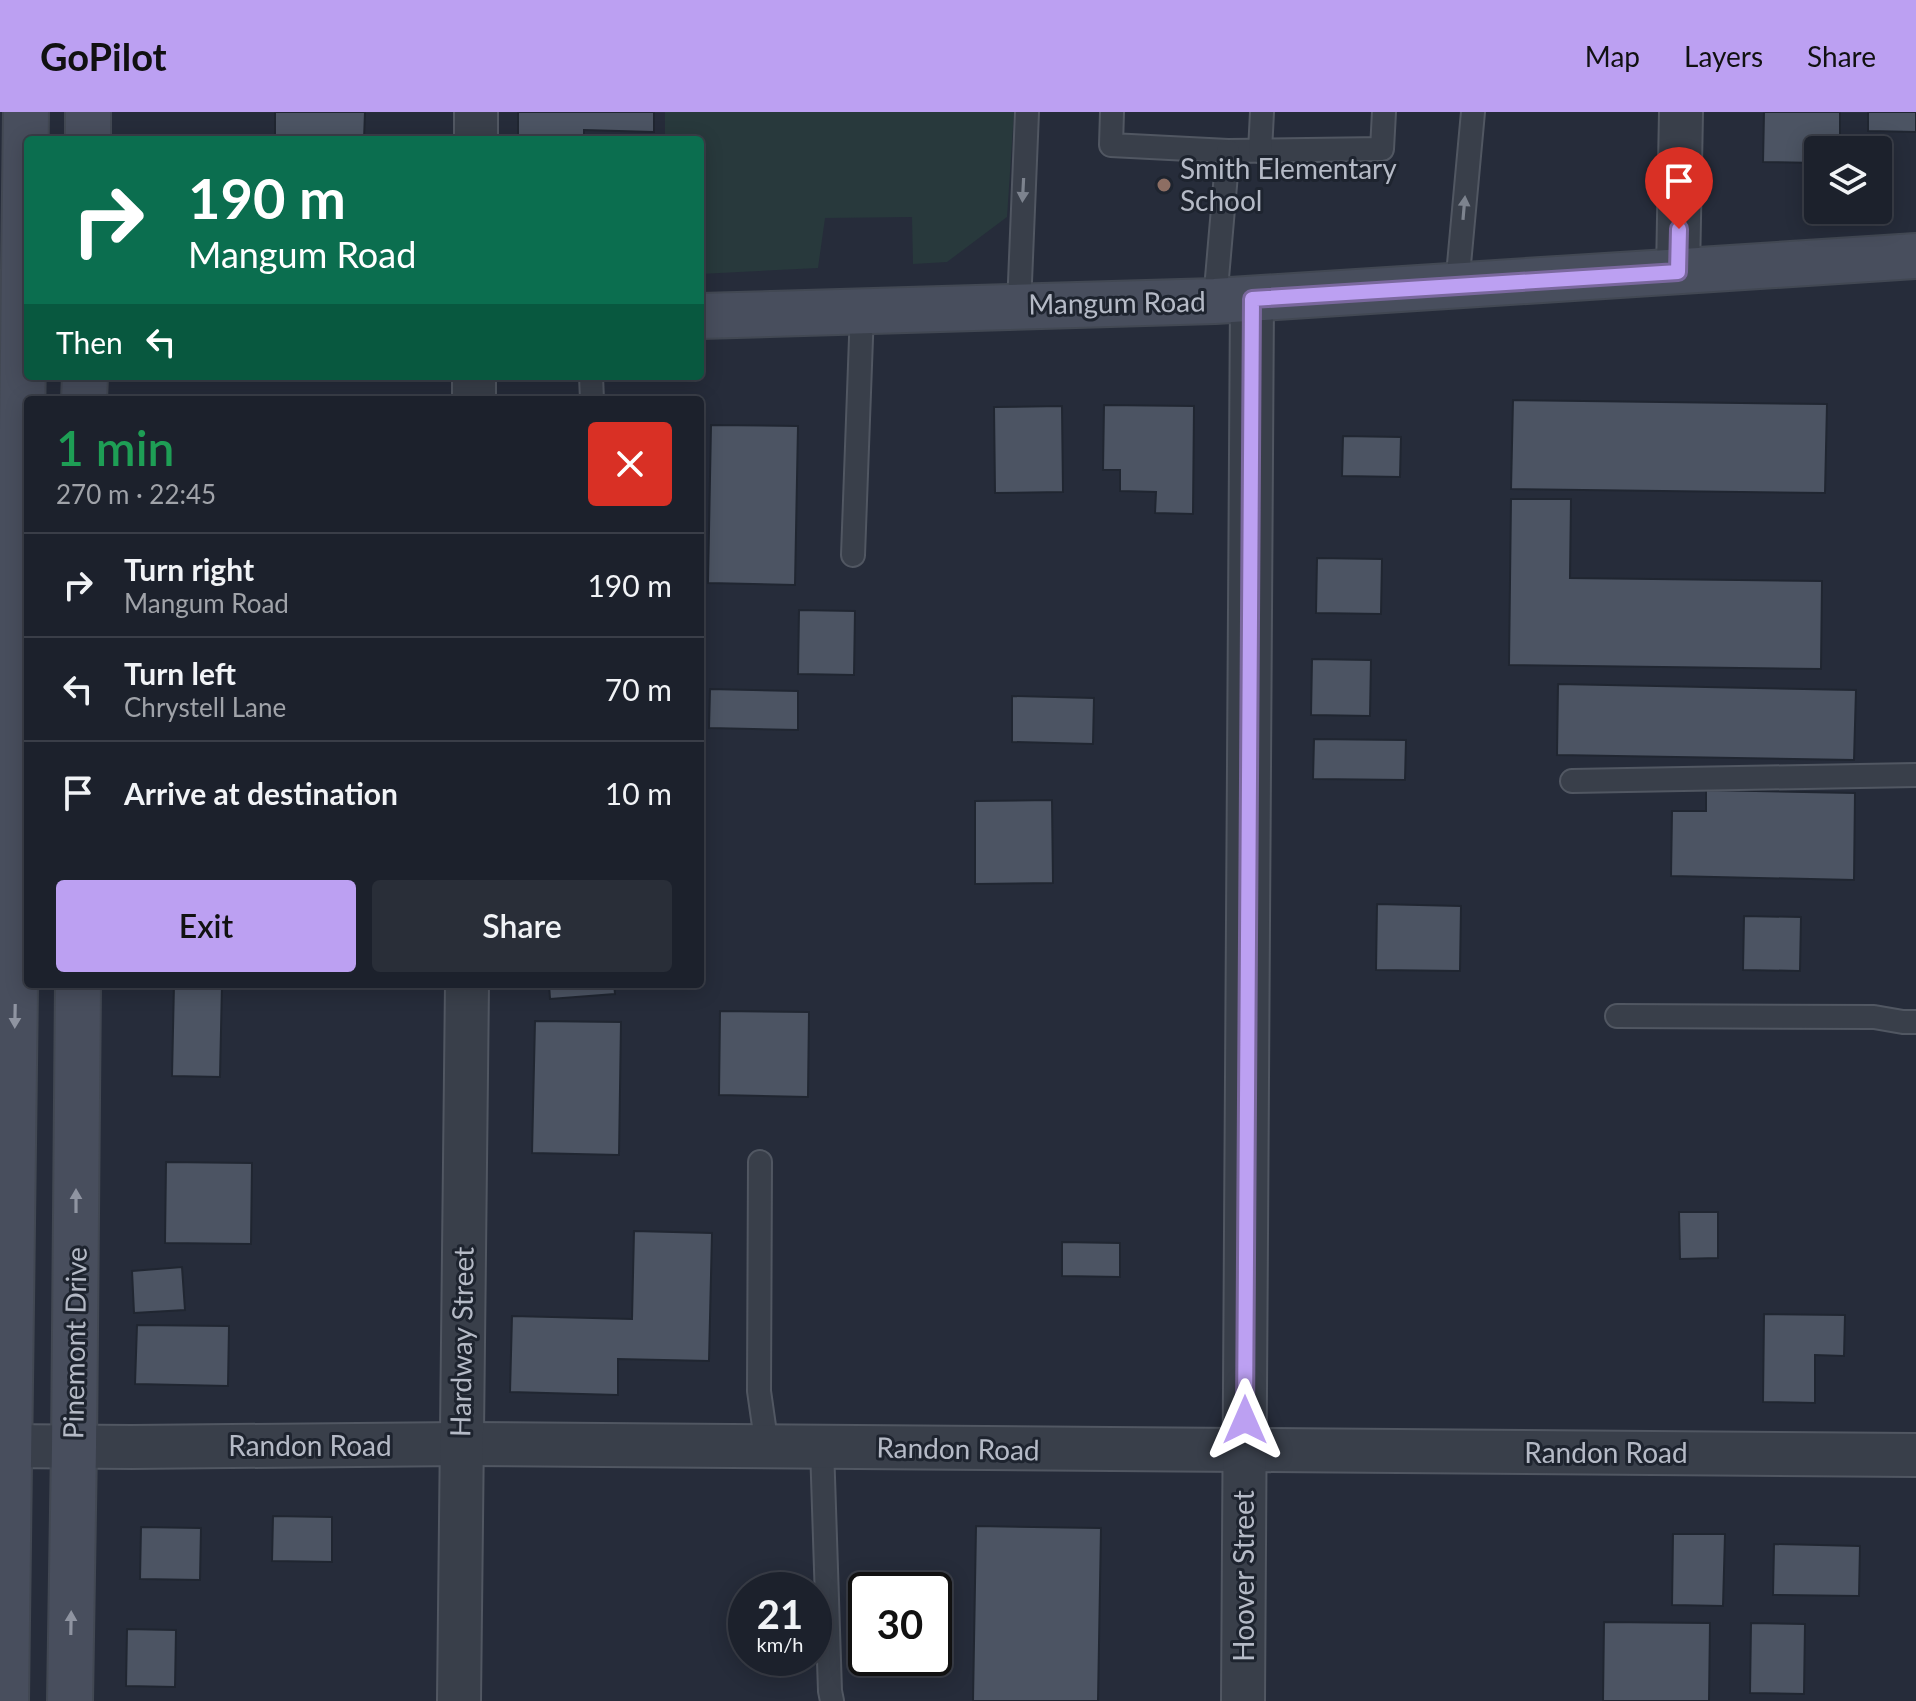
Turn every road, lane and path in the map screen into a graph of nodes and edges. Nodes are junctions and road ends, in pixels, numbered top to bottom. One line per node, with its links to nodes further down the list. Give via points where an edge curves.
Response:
1 (26, 112): 10 (main road)
2 (88, 112): 11 (main road)
3 (476, 112): 12 (street)
4 (1027, 112): 20 (lane, one-way to 20)
5 (1112, 112): 13 (lane, via 1111,145)
6 (1262, 112): 14 (lane)
7 (1384, 112): 14 (lane, via 1382,149)
8 (1473, 112): 18 (lane, one-way to 8)
9 (1681, 112): 17 (street)
10 (25, 136)
11 (88, 136)
12 (476, 136)
13 (1228, 151): 14 (lane); 19 (lane)
14 (1260, 151)
15 (24, 159): 23 (main road)
16 (1916, 256): 17 (main road, Mangum Road)
17 (1678, 272): 18 (main road, Mangum Road)
18 (1457, 286): 19 (main road, Mangum Road)
19 (1234, 300): 20 (main road, Mangum Road); 40 (street, Hoover Street)
20 (1019, 306): 21 (main road, Mangum Road)
21 (862, 311): 22 (main road, Mangum Road); 25 (lane)
22 (704, 316)
23 (17, 322): 24 (main road)
24 (11, 519): 28 (main road)
25 (853, 555)
26 (1916, 775): 27 (lane)
27 (1572, 781)
28 (15, 865): 34 (main road, one-way to 34)
29 (78, 988): 37 (main road, Pinemont Drive, one-way to 29)
30 (467, 988): 35 (street, Hardway Street)
31 (1617, 1016): 32 (lane, via 1874,1017)
32 (1916, 1022)
33 (760, 1162): 38 (lane, via 759,1391)
34 (6, 1324): 36 (main road)
35 (461, 1444): 37 (street, Randon Road); 38 (street, Randon Road); 44 (street, Hardway Street)
36 (5, 1446): 37 (street, Randon Road); 42 (main road)
37 (74, 1447): 43 (main road, Pinemont Drive, one-way to 37)
38 (767, 1447): 39 (street, Randon Road)
39 (822, 1447): 40 (street, Randon Road); 45 (lane)
40 (1245, 1451): 41 (street, Randon Road); 46 (street, Hoover Street)
41 (1916, 1455)
42 (6, 1701)
43 (70, 1701)
44 (459, 1701)
45 (832, 1701)
46 (1243, 1701)

